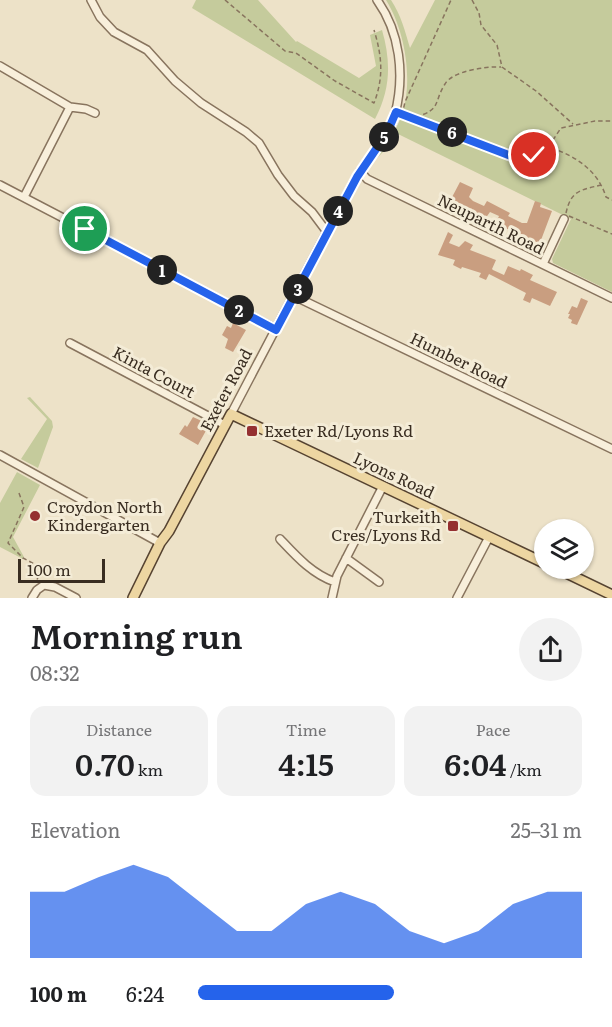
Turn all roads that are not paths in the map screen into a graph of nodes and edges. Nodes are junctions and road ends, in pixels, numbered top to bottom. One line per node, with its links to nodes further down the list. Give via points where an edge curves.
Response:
1 (91, 0): 10 (street, via 114,32 147,50 201,103 259,143 278,176)
2 (377, 0): 6 (street, Exeter Road, via 398,49 399,113)
3 (0, 66): 4 (street)
4 (70, 107): 5 (street); 8 (street)
5 (95, 113)
6 (360, 171): 10 (street, Exeter Road); 11 (street, Neuparth Road, via 367,179)
7 (0, 185): 8 (street)
8 (24, 197): 14 (street)
9 (565, 217): 11 (street)
10 (327, 232): 12 (street, Exeter Road)
11 (543, 264): 13 (street, Neuparth Road)
12 (294, 296): 14 (street, Exeter Road); 18 (street, Humber Road)
13 (612, 298)
14 (276, 330): 16 (street, Exeter Road)
15 (70, 343): 17 (street, Kinta Court)
16 (231, 414): 17 (main road, Exeter Road); 20 (main road, Lyons Road)
17 (225, 425): 23 (main road, Exeter Road)
18 (612, 448)
19 (0, 455): 23 (street)
20 (383, 486): 21 (main road, Lyons Road); 24 (street)
21 (489, 537): 25 (main road, Lyons Road); 34 (street)
22 (280, 539): 27 (street, via 316,573)
23 (160, 543): 32 (main road, Exeter Road)
24 (345, 558): 27 (street); 28 (street)
25 (534, 558)
26 (579, 579): 29 (main road)
27 (335, 582): 33 (street)
28 (379, 582)
29 (612, 595)
30 (32, 598): 31 (street, via 44,585)
31 (76, 598)
32 (133, 598)
33 (332, 598)
34 (457, 598)

